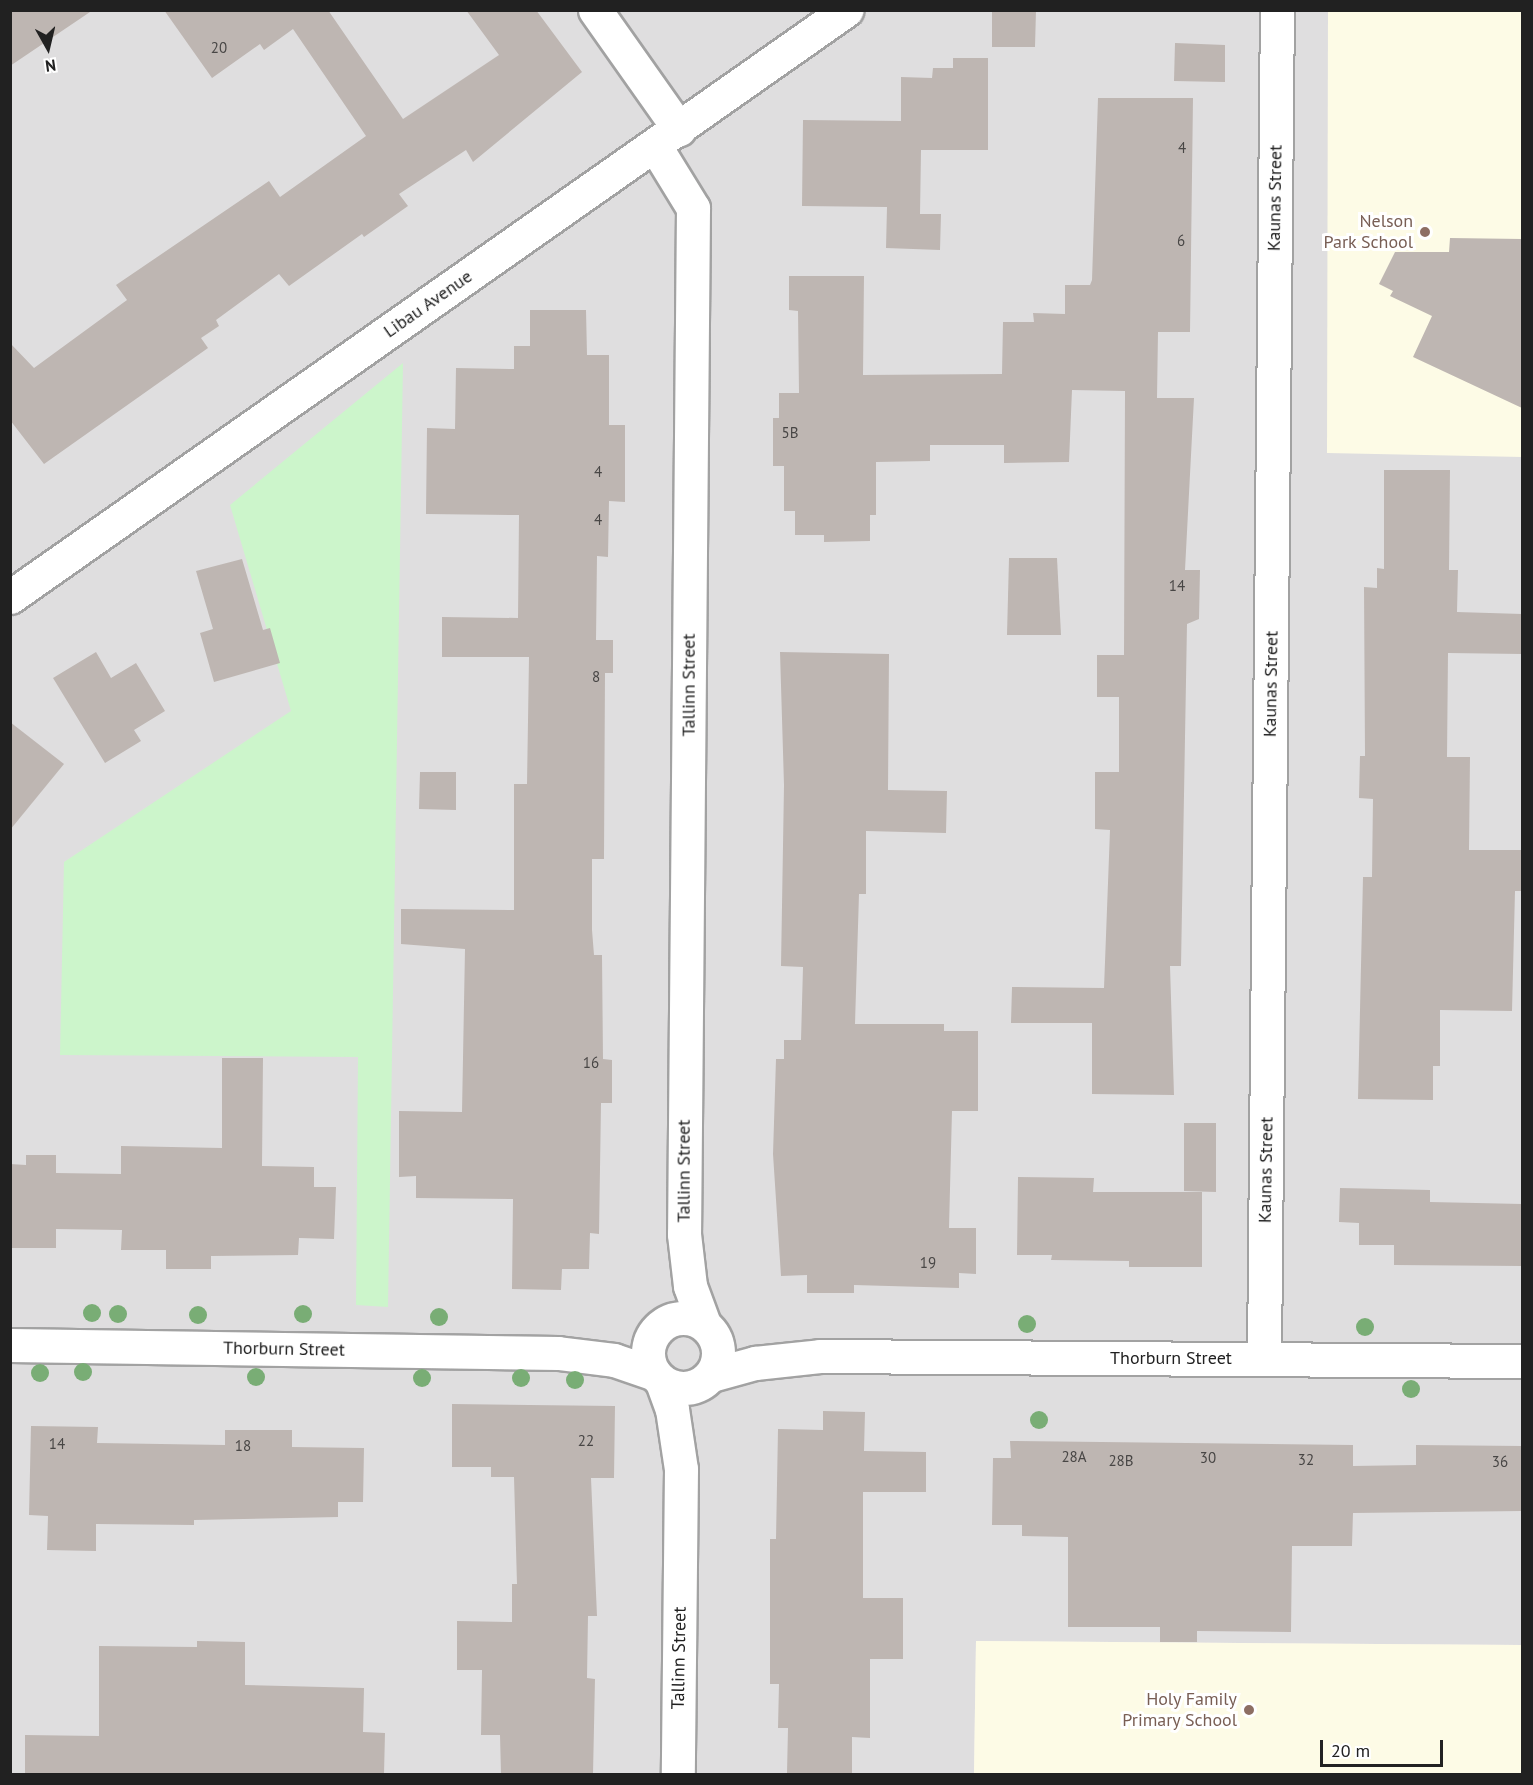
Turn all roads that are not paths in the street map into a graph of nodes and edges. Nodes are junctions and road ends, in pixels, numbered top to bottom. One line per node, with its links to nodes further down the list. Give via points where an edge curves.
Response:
1 (595, 10): 4 (street, Tallinn Street)
2 (846, 10): 4 (street, Libau Avenue)
3 (1277, 10): 12 (street, Kaunas Street)
4 (667, 137): 5 (street, Libau Avenue); 6 (street, Tallinn Street, via 693,208)
5 (10, 597)
6 (684, 1234): 7 (street, Tallinn Street, via 675,1286); 8 (street, Tallinn Street, via 690,1286)
7 (657, 1329): 8 (street, via 682,1318); 10 (street, Thorburn Street); 14 (street, via 647,1354)
8 (708, 1329): 11 (street, Thorburn Street, via 754,1347); 15 (street, via 718,1355)
9 (10, 1345): 10 (street, Thorburn Street)
10 (558, 1353): 14 (street, Thorburn Street, via 614,1360)
11 (820, 1356): 12 (street, Thorburn Street); 15 (street, Thorburn Street, via 754,1363)
12 (1264, 1358): 13 (street, Thorburn Street)
13 (1522, 1362)
14 (658, 1378): 15 (street, via 682,1388); 16 (street, Tallinn Street, via 672,1409)
15 (706, 1379): 16 (street, Tallinn Street)
16 (681, 1469): 17 (street, Tallinn Street)
17 (678, 1774)

